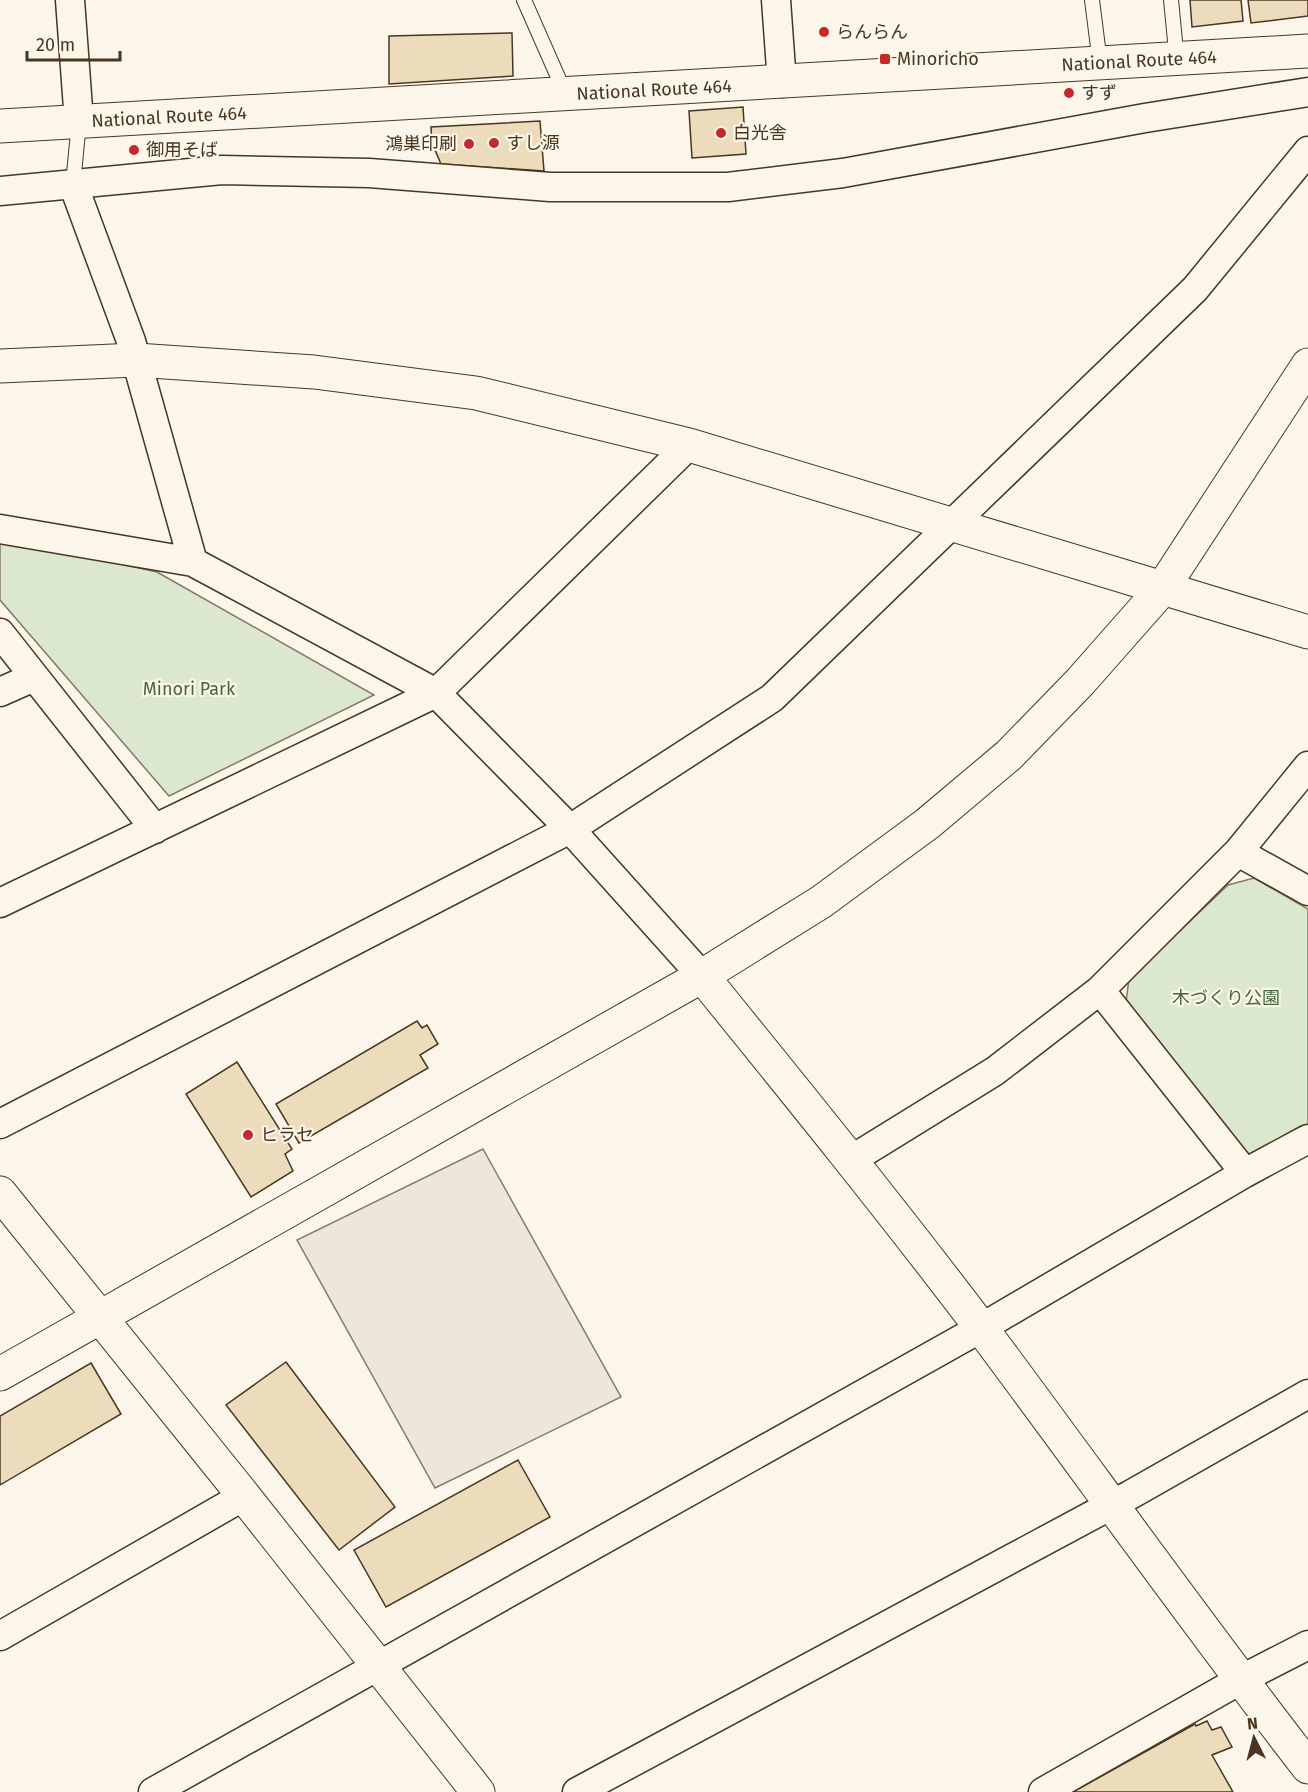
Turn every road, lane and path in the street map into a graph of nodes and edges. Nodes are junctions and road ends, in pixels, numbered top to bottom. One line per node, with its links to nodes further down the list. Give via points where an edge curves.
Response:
1 (70, 0): 12 (street)
2 (524, 0): 11 (lane)
3 (776, 0): 9 (street)
4 (1092, 0): 8 (lane)
5 (1171, 0): 6 (lane, via 1176,51)
6 (1308, 41)
7 (1308, 51): 8 (main road, National Route 464)
8 (1100, 63): 9 (main road, National Route 464)
9 (782, 83): 11 (main road, National Route 464)
10 (1308, 92): 15 (street, via 843,173 728,187 550,187 369,173 222,170)
11 (566, 95): 12 (main road, National Route 464)
12 (79, 122): 13 (main road, National Route 464); 15 (lane)
13 (0, 126)
14 (1308, 150): 21 (street, via 1195,289)
15 (73, 184): 16 (street); 17 (street)
16 (0, 191)
17 (136, 360): 19 (main road); 20 (main road, via 314,372 476,393); 23 (street)
18 (1308, 365): 24 (main road)
19 (0, 366)
20 (689, 445): 21 (main road); 29 (street)
21 (952, 524): 24 (main road); 32 (street, via 772,698)
22 (0, 529): 23 (street)
23 (193, 562): 29 (street)
24 (1162, 589): 25 (main road); 36 (main road, via 1009,755 927,824 820,902)
25 (1308, 632)
26 (0, 633): 27 (street)
27 (34, 677): 28 (street); 31 (street)
28 (0, 692)
29 (436, 693): 31 (street); 32 (street)
30 (1308, 766): 33 (street)
31 (155, 829): 35 (street)
32 (570, 829): 36 (street); 38 (street)
33 (1239, 852): 34 (street); 37 (street)
34 (1308, 891)
35 (0, 903)
36 (702, 976): 40 (main road); 43 (main road)
37 (1100, 990): 40 (street, via 995,1071); 41 (street)
38 (0, 1124)
39 (1308, 1139): 41 (street)
40 (851, 1160): 44 (main road)
41 (1245, 1173): 44 (street)
42 (0, 1193): 43 (main road)
43 (99, 1317): 45 (main road); 47 (main road)
44 (981, 1328): 48 (main road); 51 (street)
45 (0, 1374)
46 (1308, 1394): 48 (street)
47 (244, 1496): 49 (street); 51 (main road)
48 (1112, 1504): 52 (main road); 56 (street)
49 (0, 1636)
50 (1308, 1645): 52 (street)
51 (377, 1666): 54 (street); 55 (main road)
52 (1240, 1680): 53 (main road); 57 (street)
53 (1308, 1767)
54 (153, 1792)
55 (478, 1792)
56 (577, 1792)
57 (1043, 1792)

